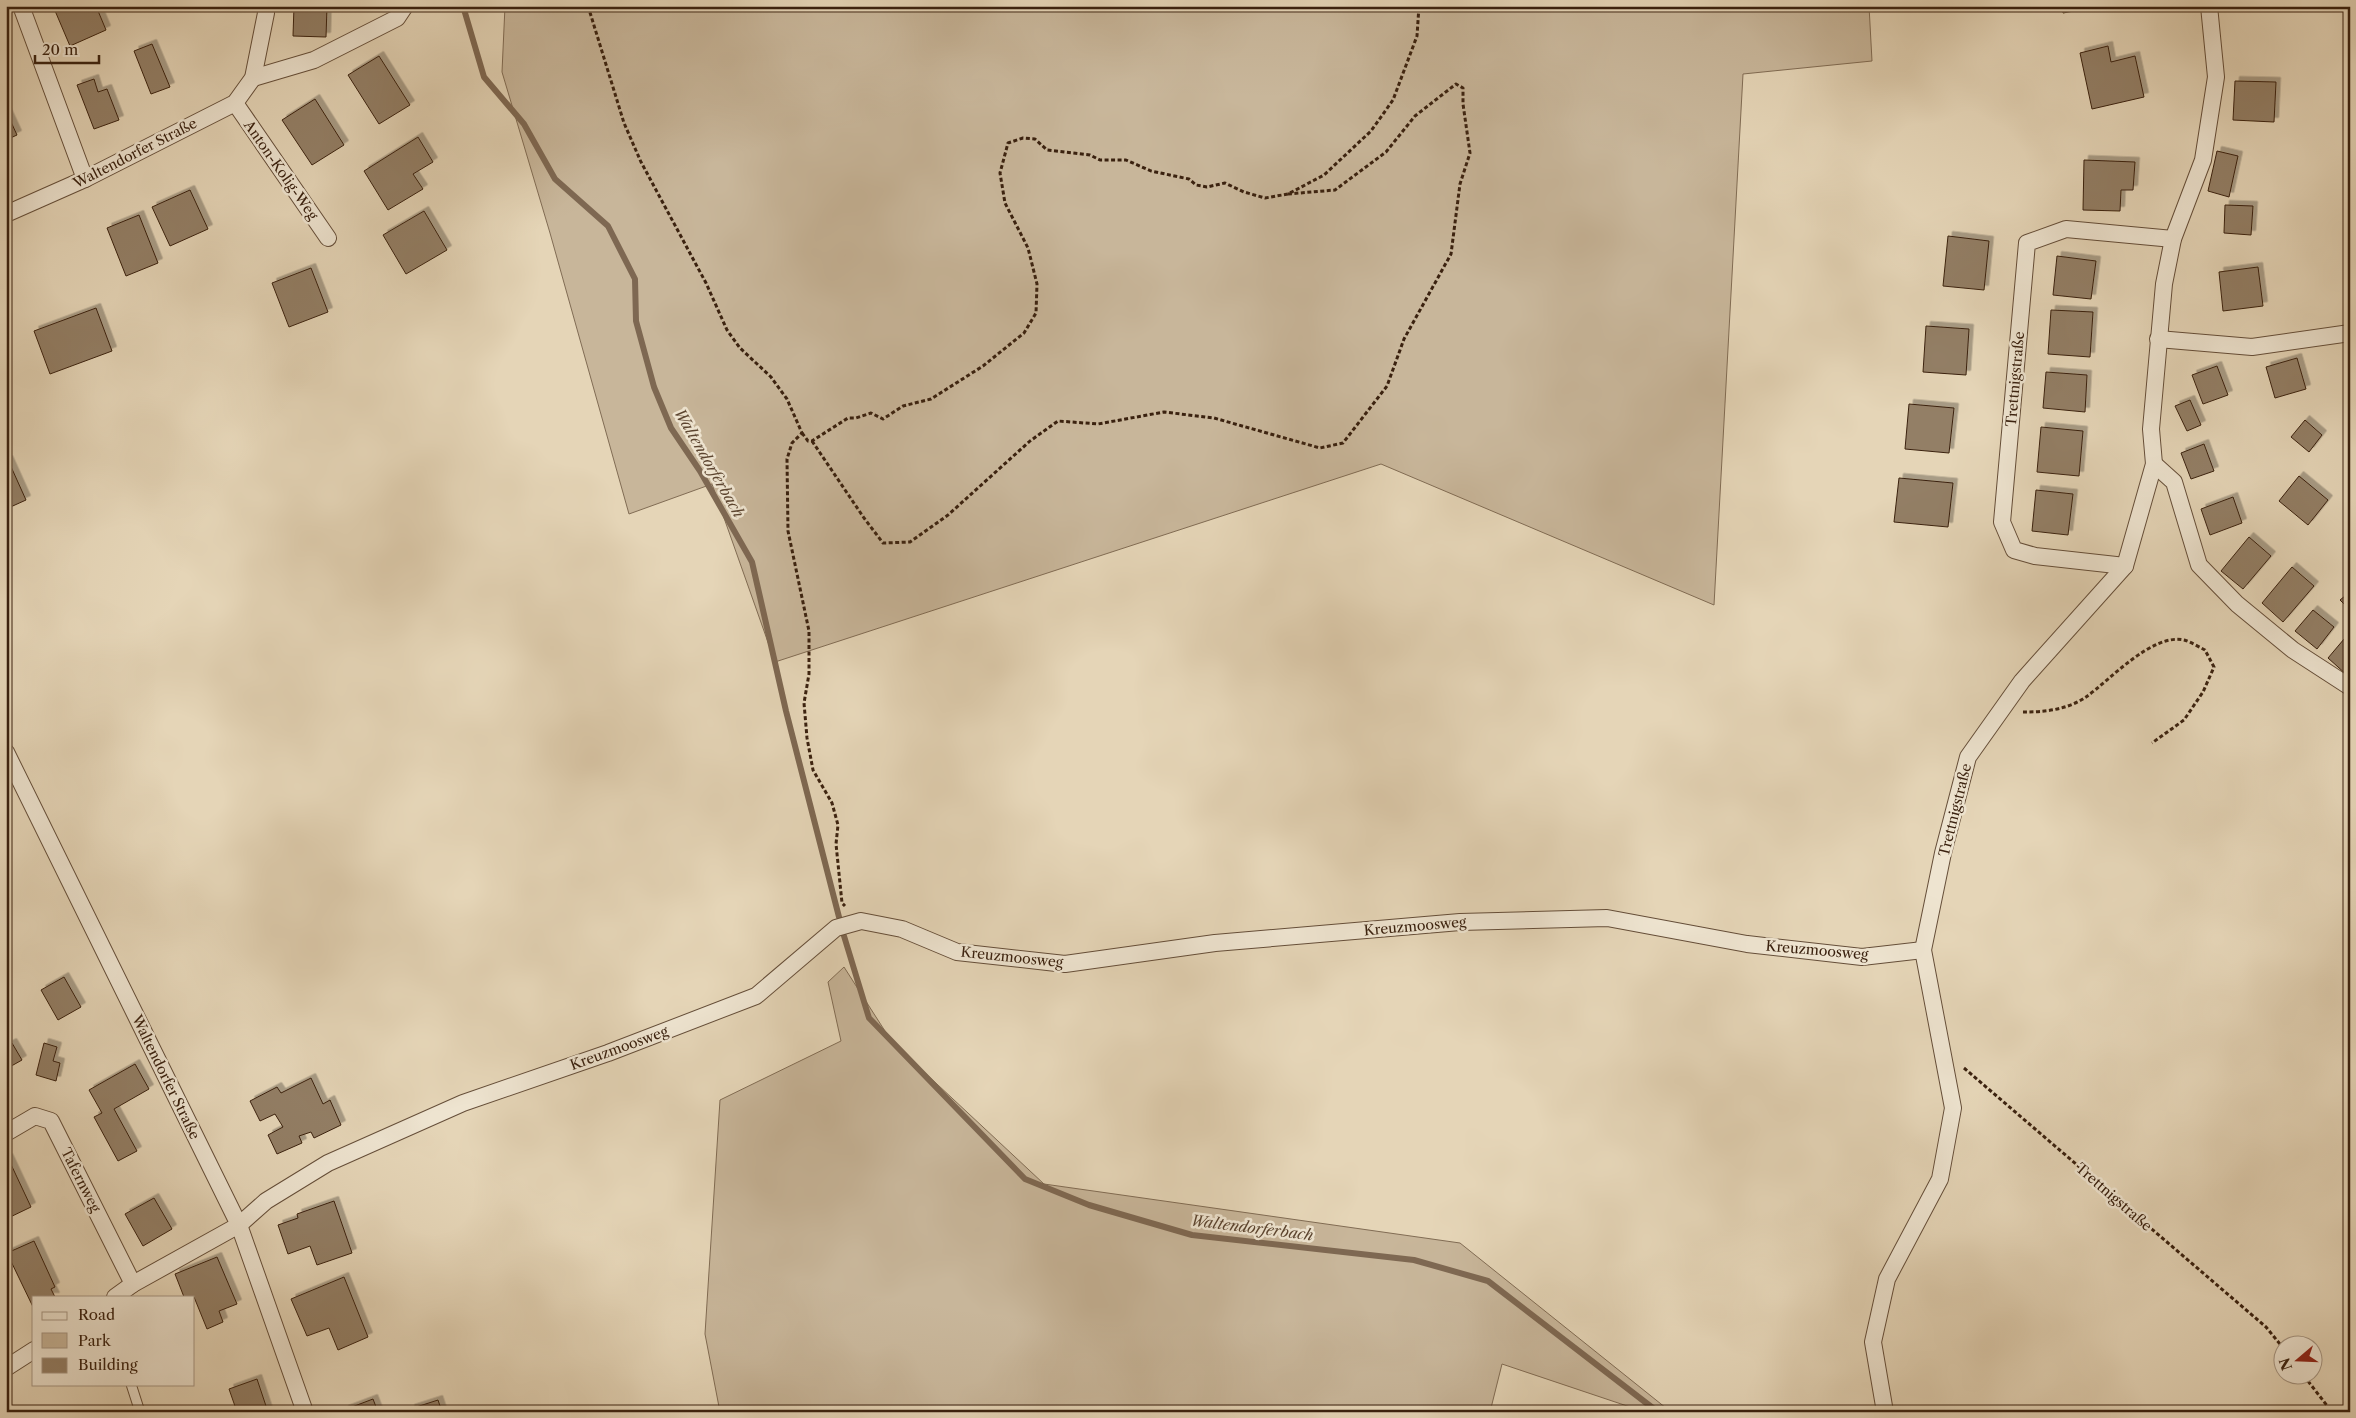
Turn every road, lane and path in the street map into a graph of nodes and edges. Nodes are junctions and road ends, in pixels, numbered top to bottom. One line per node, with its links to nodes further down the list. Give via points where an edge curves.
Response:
1 (21, 6): 9 (street)
2 (264, 6): 7 (street, Waltendorfer Straße, via 266,13)
3 (405, 6): 7 (street, via 397,18 314,60)
4 (588, 6): 16 (path, via 624,123 641,162 706,283 727,330 740,348 771,377 787,399)
5 (1419, 6): 10 (path, via 1417,36 1393,100 1371,131 1324,175)
6 (2209, 6): 13 (street, Trettnigstraße, via 2216,77 2203,160)
7 (253, 78): 8 (street, Waltendorfer Straße)
8 (234, 103): 9 (street, Waltendorfer Straße); 12 (street, Anton-Kolig-Weg)
9 (85, 179): 11 (street, Waltendorfer Straße)
10 (1288, 194): 17 (path, via 1265,198 1226,183 1207,187 1196,185 1189,179 1150,171 1126,160 1100,160 1047,150 1035,139 1023,138 1008,143 1000,173 1005,203 1028,248 1037,284 1036,313 1024,333 983,366 931,399 903,406 884,419 871,413 848,418); 17 (path, via 1335,190 1386,152 1415,116 1456,84 1463,88 1470,153 1460,184 1451,254 1404,339 1387,386 1343,444 1320,448 1214,418 1164,412 1098,424 1058,421 1030,441 948,515 910,542 883,542)
11 (6, 214)
12 (328, 238)
13 (2173, 239): 15 (street, Trettnigstraße); 19 (street, Trettnigstraße, via 2066,229 2027,243 2002,522 2014,550 2035,556)
14 (2350, 333): 15 (street, via 2252,347)
15 (2158, 339): 18 (street, Trettnigstraße, via 2151,430)
16 (802, 433): 17 (path); 24 (path, via 792,443 787,459 788,531 809,631 809,674 804,703 807,738 813,770 832,803 838,825 836,844 842,903)
17 (812, 441)
18 (2154, 464): 19 (street, Trettnigstraße); 20 (street, via 2174,482 2199,565 2230,598 2293,650)
19 (2125, 566): 21 (street, Trettnigstraße, via 2022,681)
20 (2350, 687)
21 (2000, 712): 22 (path, via 2049,712 2085,698 2116,670 2157,644 2183,640 2205,650 2214,667 2184,720); 25 (street, Trettnigstraße, via 1968,757)
22 (2152, 743)
23 (6, 752): 28 (street, Waltendorfer Straße)
24 (861, 920): 25 (street, Kreuzmoosweg, via 902,928 957,952 1066,964 1215,943 1460,922 1607,918 1747,944 1862,957); 28 (street, Kreuzmoosweg, via 836,928 756,996 608,1053 463,1103 328,1163 266,1201)
25 (1923, 950): 38 (street, Trettnigstraße, via 1953,1108 1940,1179 1887,1279 1874,1342)
26 (1964, 1067): 31 (path, Trettnigstraße)
27 (6, 1133): 29 (street, Tafernweg, via 35,1116 51,1121)
28 (239, 1224): 29 (street, Kreuzmoosweg); 37 (street, Waltendorfer Straße)
29 (133, 1284): 30 (street, Kreuzmoosweg)
30 (116, 1296)
31 (2274, 1336)
32 (32, 1351): 33 (street)
33 (6, 1368)
34 (132, 1386): 36 (lane)
35 (2312, 1386): 39 (path)
36 (140, 1412)
37 (305, 1412)
38 (1885, 1412)
39 (2332, 1412)

